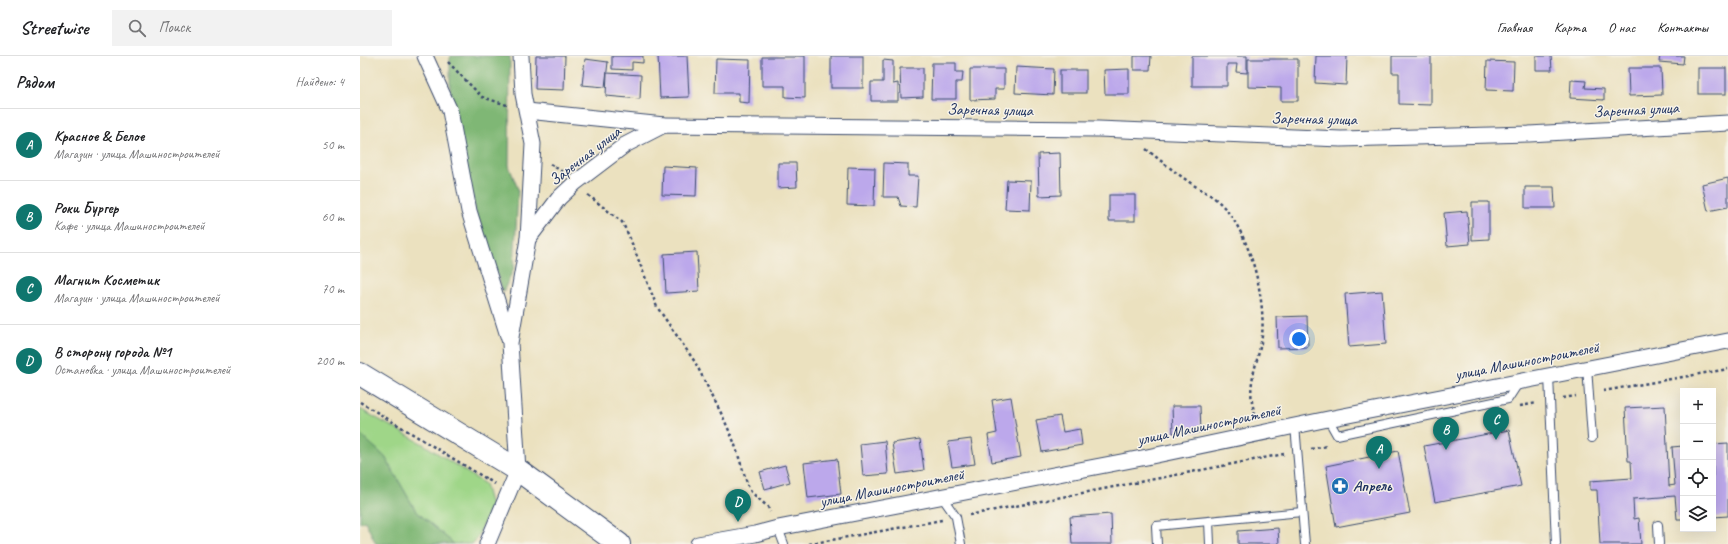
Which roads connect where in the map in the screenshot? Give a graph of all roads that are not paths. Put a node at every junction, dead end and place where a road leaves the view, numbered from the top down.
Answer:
1 (425, 56) edge
2 (521, 56) edge
3 (527, 111) junction
4 (1728, 123) edge
5 (664, 125) junction
6 (528, 239) junction
7 (1728, 341) edge
8 (510, 343) junction
9 (1587, 367) junction
10 (360, 374) edge
11 (1548, 375) junction
12 (1295, 425) junction
13 (1592, 438) dead end
14 (518, 470) junction
15 (942, 497) junction
16 (1302, 512) junction
17 (1209, 521) junction
18 (1658, 525) dead end
19 (778, 528) junction
20 (487, 544) edge
21 (619, 544) edge
22 (698, 544) edge
23 (784, 544) edge
24 (961, 544) edge
25 (1157, 544) edge
26 (1210, 544) edge
27 (1305, 544) edge
28 (1556, 544) edge
29 (1658, 544) edge

1 - 8 street
2 - 3 street
3 - 5 street
3 - 6 street
4 - 5 street, Заречная улица
5 - 6 street, Заречная улица
6 - 8 street, Заречная улица
7 - 9 street, улица Машиностроителей
8 - 14 street, Заречная улица
9 - 11 street, улица Машиностроителей
9 - 13 lane
10 - 14 street
11 - 12 street, улица Машиностроителей
11 - 28 lane
12 - 15 street, улица Машиностроителей
12 - 16 lane
14 - 20 street
14 - 21 street
15 - 19 street, улица Машиностроителей
15 - 24 lane
16 - 17 lane
16 - 27 lane
17 - 25 lane
17 - 26 lane
18 - 29 lane
19 - 22 street, улица Машиностроителей
19 - 23 lane

